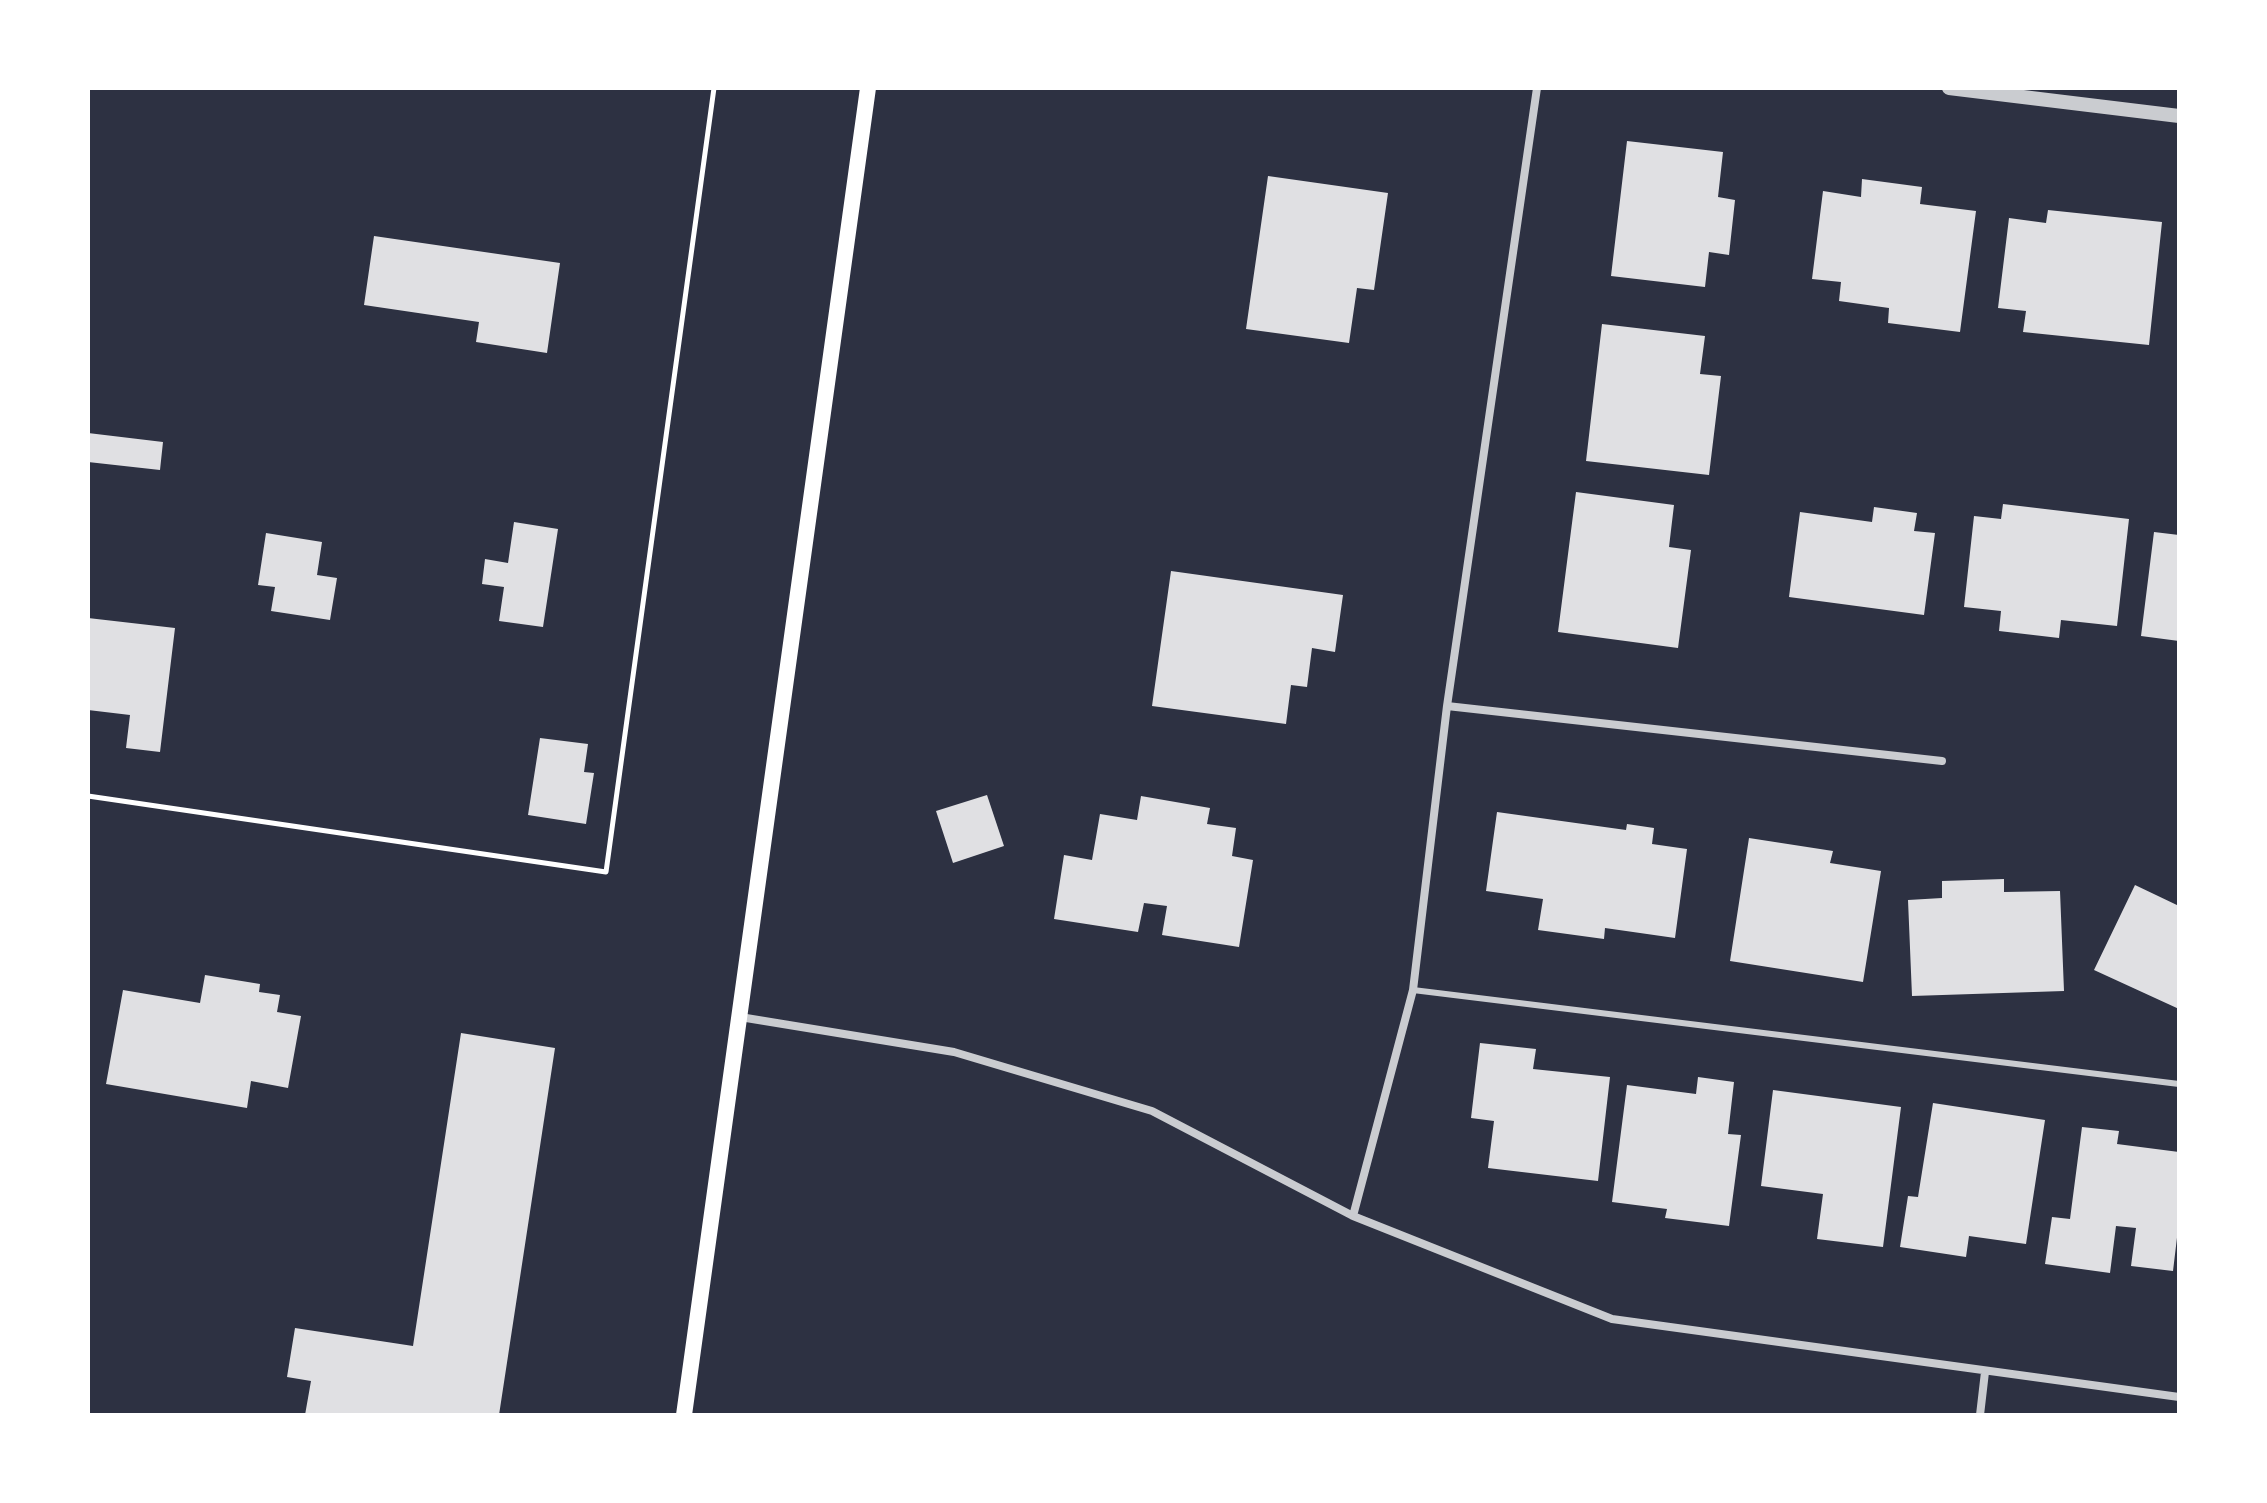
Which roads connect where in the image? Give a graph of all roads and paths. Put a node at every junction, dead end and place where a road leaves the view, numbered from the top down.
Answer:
1 (714, 88) edge
2 (868, 88) edge
3 (1537, 88) edge
4 (1949, 88) edge
5 (2179, 116) edge
6 (1447, 706) junction
7 (1942, 761) dead end
8 (88, 796) edge
9 (1413, 990) junction
10 (739, 1017) junction
11 (2179, 1084) edge
12 (1353, 1216) junction
13 (1985, 1372) junction
14 (2179, 1397) edge
15 (684, 1415) edge
16 (1980, 1415) edge

1 - 8 path
2 - 10 main road
3 - 6 street
4 - 5 street
6 - 7 street
6 - 9 street
9 - 11 lane
9 - 12 street
10 - 12 street
10 - 15 main road
12 - 13 street
13 - 14 street
13 - 16 street

